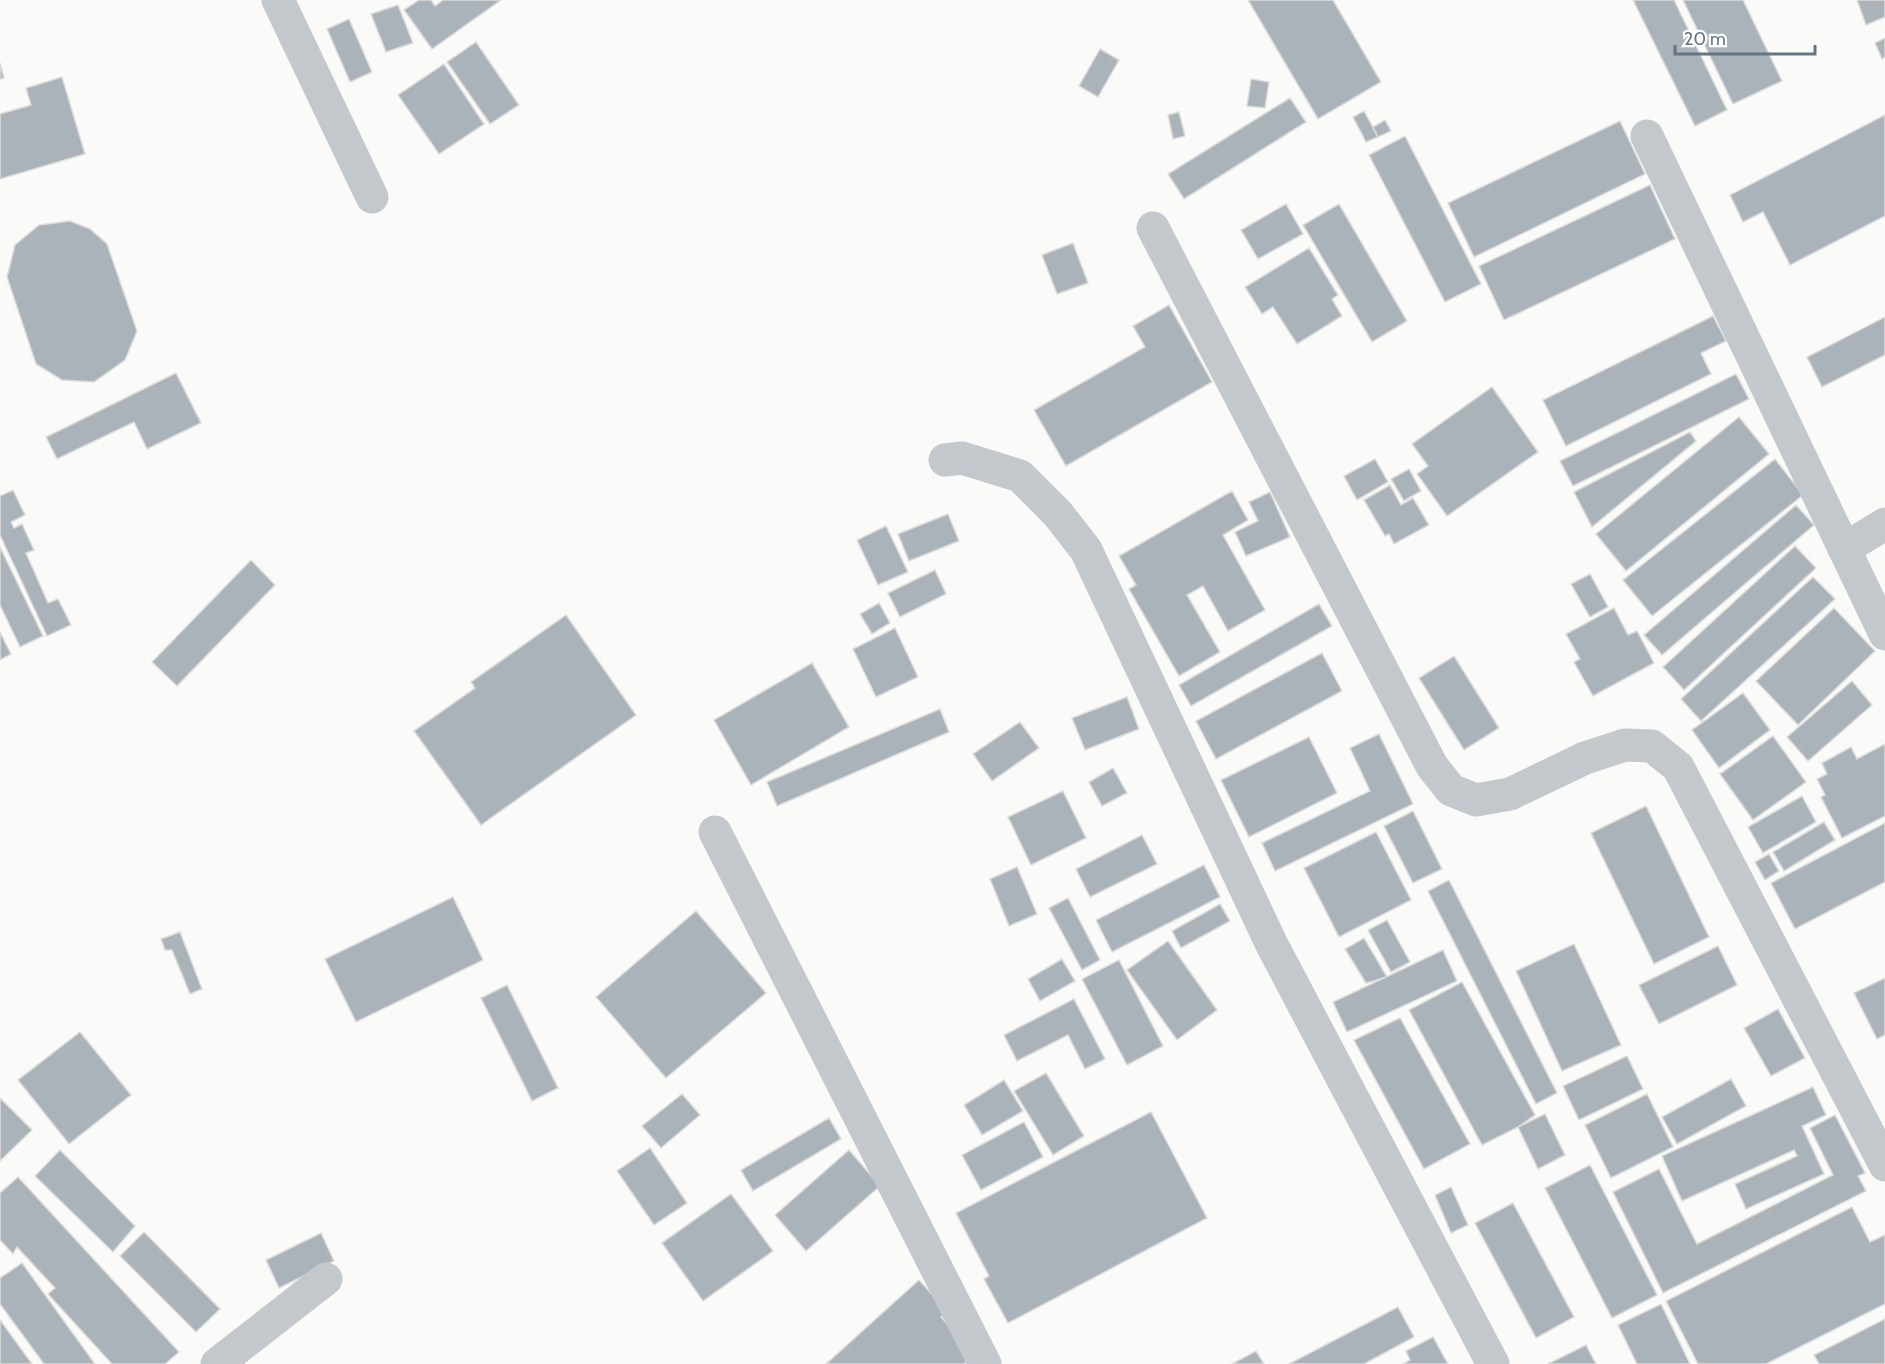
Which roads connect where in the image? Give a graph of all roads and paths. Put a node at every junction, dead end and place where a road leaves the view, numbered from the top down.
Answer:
1 (278, 0) edge
2 (1647, 136) dead end
3 (372, 197) dead end
4 (1153, 228) dead end
5 (945, 460) dead end
6 (1885, 524) edge
7 (1844, 549) junction
8 (1885, 634) edge
9 (715, 832) dead end
10 (1885, 1165) edge
11 (326, 1279) dead end
12 (217, 1364) edge
13 (985, 1364) edge
14 (1493, 1364) edge

1 - 3 street
2 - 7 street
4 - 10 street
5 - 14 street
6 - 7 street
7 - 8 street
9 - 13 street
11 - 12 street

